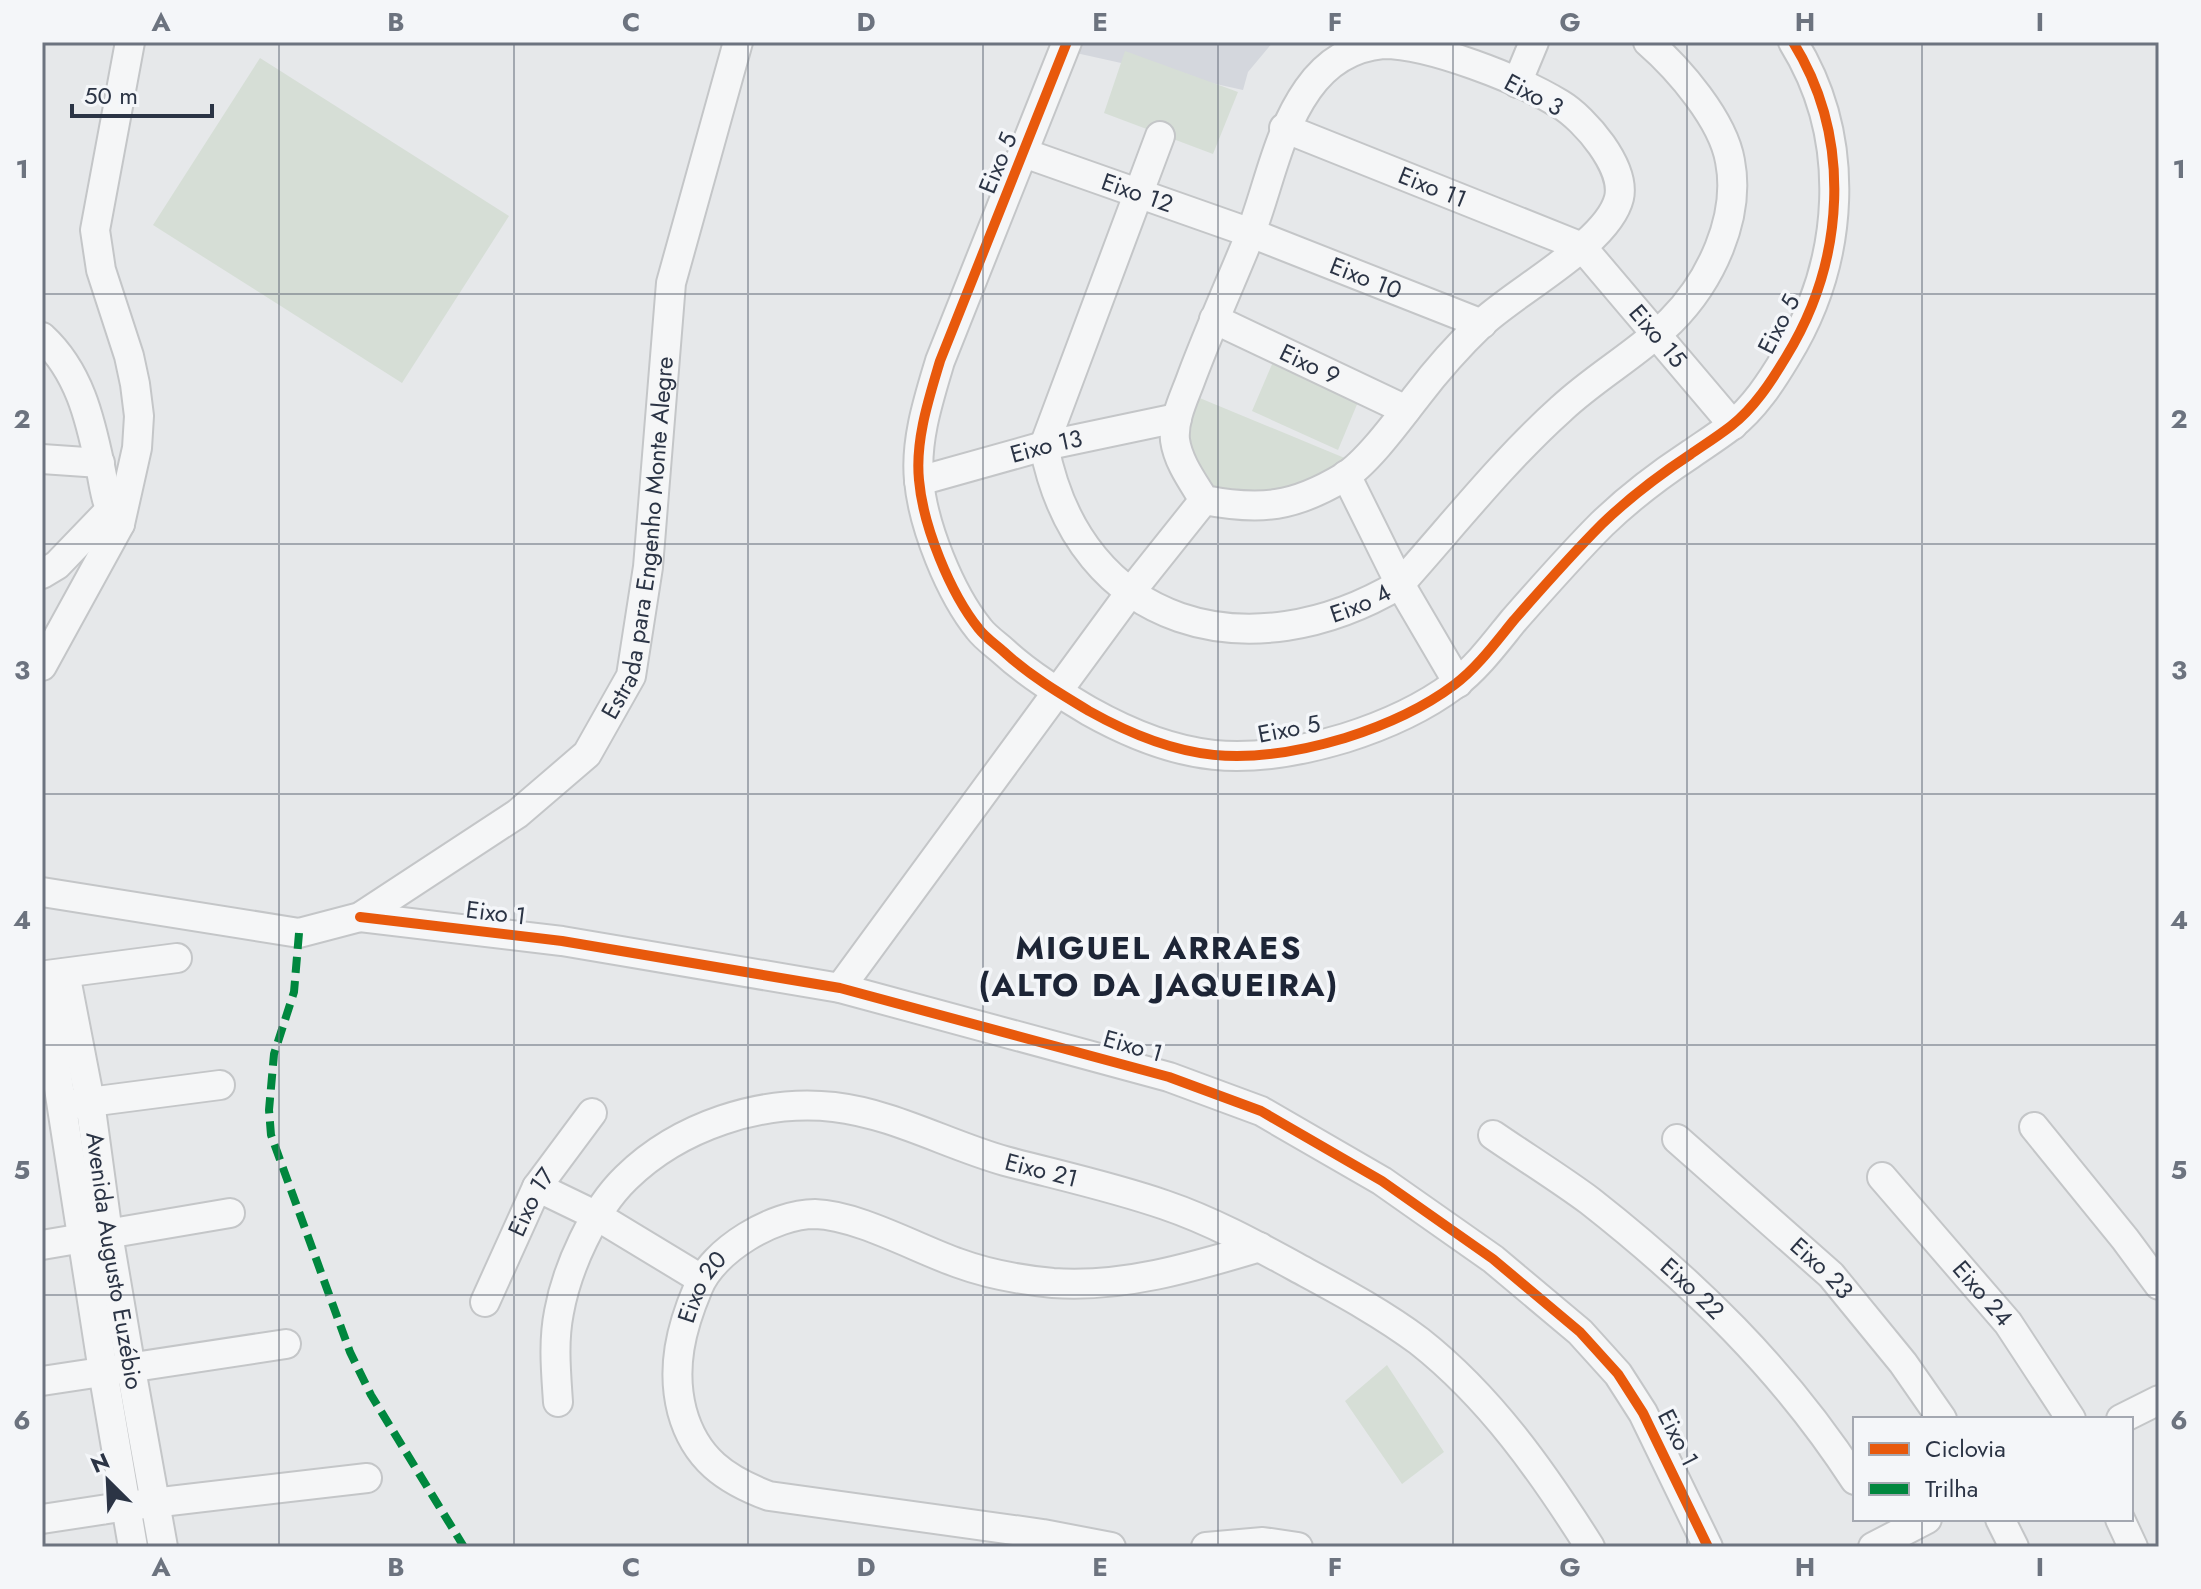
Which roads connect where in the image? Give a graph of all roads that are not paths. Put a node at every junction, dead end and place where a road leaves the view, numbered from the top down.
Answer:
1 (130, 42) edge
2 (738, 42) edge
3 (1067, 42) edge
4 (1534, 42) edge
5 (1648, 42) edge
6 (1793, 42) edge
7 (1362, 44) edge
8 (1517, 83) junction
9 (1284, 128) junction
10 (1160, 136) dead end
11 (1024, 153) junction
12 (1140, 192) junction
13 (1251, 233) junction
14 (1582, 247) junction
15 (1214, 319) junction
16 (1482, 324) junction
17 (1657, 335) junction
18 (42, 337) edge
19 (1406, 410) junction
20 (1177, 418) junction
21 (1733, 425) junction
22 (1044, 446) junction
23 (42, 459) edge
24 (100, 463) junction
25 (1346, 475) junction
26 (919, 481) junction
27 (1204, 500) junction
28 (114, 518) junction
29 (42, 574) edge
30 (1400, 584) junction
31 (1129, 594) junction
32 (42, 666) edge
33 (1458, 683) junction
34 (1056, 692) junction
35 (42, 892) edge
36 (360, 917) junction
37 (177, 958) dead end
38 (50, 976) edge
39 (840, 988) junction
40 (220, 1085) dead end
41 (76, 1104) junction
42 (592, 1113) dead end
43 (2034, 1127) dead end
44 (1493, 1135) dead end
45 (1677, 1139) dead end
46 (1882, 1177) dead end
47 (537, 1187) junction
48 (230, 1213) dead end
49 (597, 1216) junction
50 (95, 1236) junction
51 (42, 1245) edge
52 (1260, 1247) junction
53 (701, 1279) junction
54 (2159, 1285) edge
55 (485, 1302) dead end
56 (286, 1344) dead end
57 (117, 1370) junction
58 (42, 1381) edge
59 (2159, 1400) edge
60 (558, 1402) dead end
61 (1941, 1417) edge
62 (2070, 1417) edge
63 (2125, 1417) edge
64 (1853, 1477) edge
65 (367, 1478) dead end
66 (156, 1503) junction
67 (127, 1506) junction
68 (42, 1519) edge
69 (1923, 1521) edge
70 (2001, 1521) edge
71 (2121, 1521) edge
72 (1885, 1538) edge
73 (133, 1547) edge
74 (163, 1547) edge
75 (1111, 1547) edge
76 (1206, 1547) edge
77 (1298, 1547) edge
78 (1590, 1547) edge
79 (1708, 1547) edge
80 (2014, 1547) edge
81 (2133, 1547) edge

1 - 28 street
2 - 36 street, Estrada para Engenho Monte Alegre
3 - 11 street, Eixo 5
4 - 8 street
5 - 17 street, Eixo 4
6 - 21 street, Eixo 5
7 - 8 street, Eixo 3
7 - 9 street, Eixo 3
8 - 14 street, Eixo 3
9 - 13 street, Eixo 3
9 - 14 street, Eixo 11
10 - 12 street
11 - 12 street, Eixo 12
11 - 26 street, Eixo 5
12 - 13 street, Eixo 12
12 - 22 street
13 - 15 street, Eixo 3
13 - 16 street, Eixo 10
14 - 16 street, Eixo 3
14 - 17 street, Eixo 15
15 - 19 street, Eixo 9
15 - 20 street, Eixo 3
16 - 19 street, Eixo 3
17 - 21 street, Eixo 15
17 - 30 street, Eixo 4
18 - 24 street
19 - 25 street, Eixo 3
20 - 22 street, Eixo 13
20 - 27 street, Eixo 3
21 - 33 street, Eixo 5
22 - 26 street, Eixo 13
22 - 31 street, Eixo 4
23 - 24 street
24 - 28 street
25 - 27 street, Eixo 3
25 - 30 street
26 - 34 street, Eixo 5
27 - 31 street
28 - 29 street
28 - 32 street
30 - 31 street, Eixo 4
30 - 33 street
31 - 34 street
33 - 34 street, Eixo 5
34 - 39 street
35 - 36 street
36 - 39 street, Eixo 1
37 - 38 street
38 - 41 street, Avenida Augusto Euzébio
39 - 79 street, Eixo 1
40 - 41 street
41 - 50 street, Avenida Augusto Euzébio
42 - 47 street, Eixo 17
43 - 54 street
44 - 64 street, Eixo 22
45 - 61 street, Eixo 23
46 - 62 street, Eixo 24
47 - 49 street
47 - 55 street, Eixo 17
48 - 50 street
49 - 52 street, Eixo 21
49 - 53 street
49 - 60 street, Eixo 21
50 - 51 street
50 - 57 street, Avenida Augusto Euzébio
52 - 53 street, Eixo 20
52 - 78 street, Eixo 21
53 - 75 street, Eixo 20
56 - 57 street
57 - 58 street
57 - 66 street, Avenida Augusto Euzébio
57 - 67 street, Avenida Augusto Euzébio
59 - 63 street
65 - 66 street
66 - 67 street
66 - 74 street, Avenida Augusto Euzébio
67 - 68 street
67 - 73 street, Avenida Augusto Euzébio
69 - 72 street
70 - 80 street
71 - 81 street
76 - 77 street

